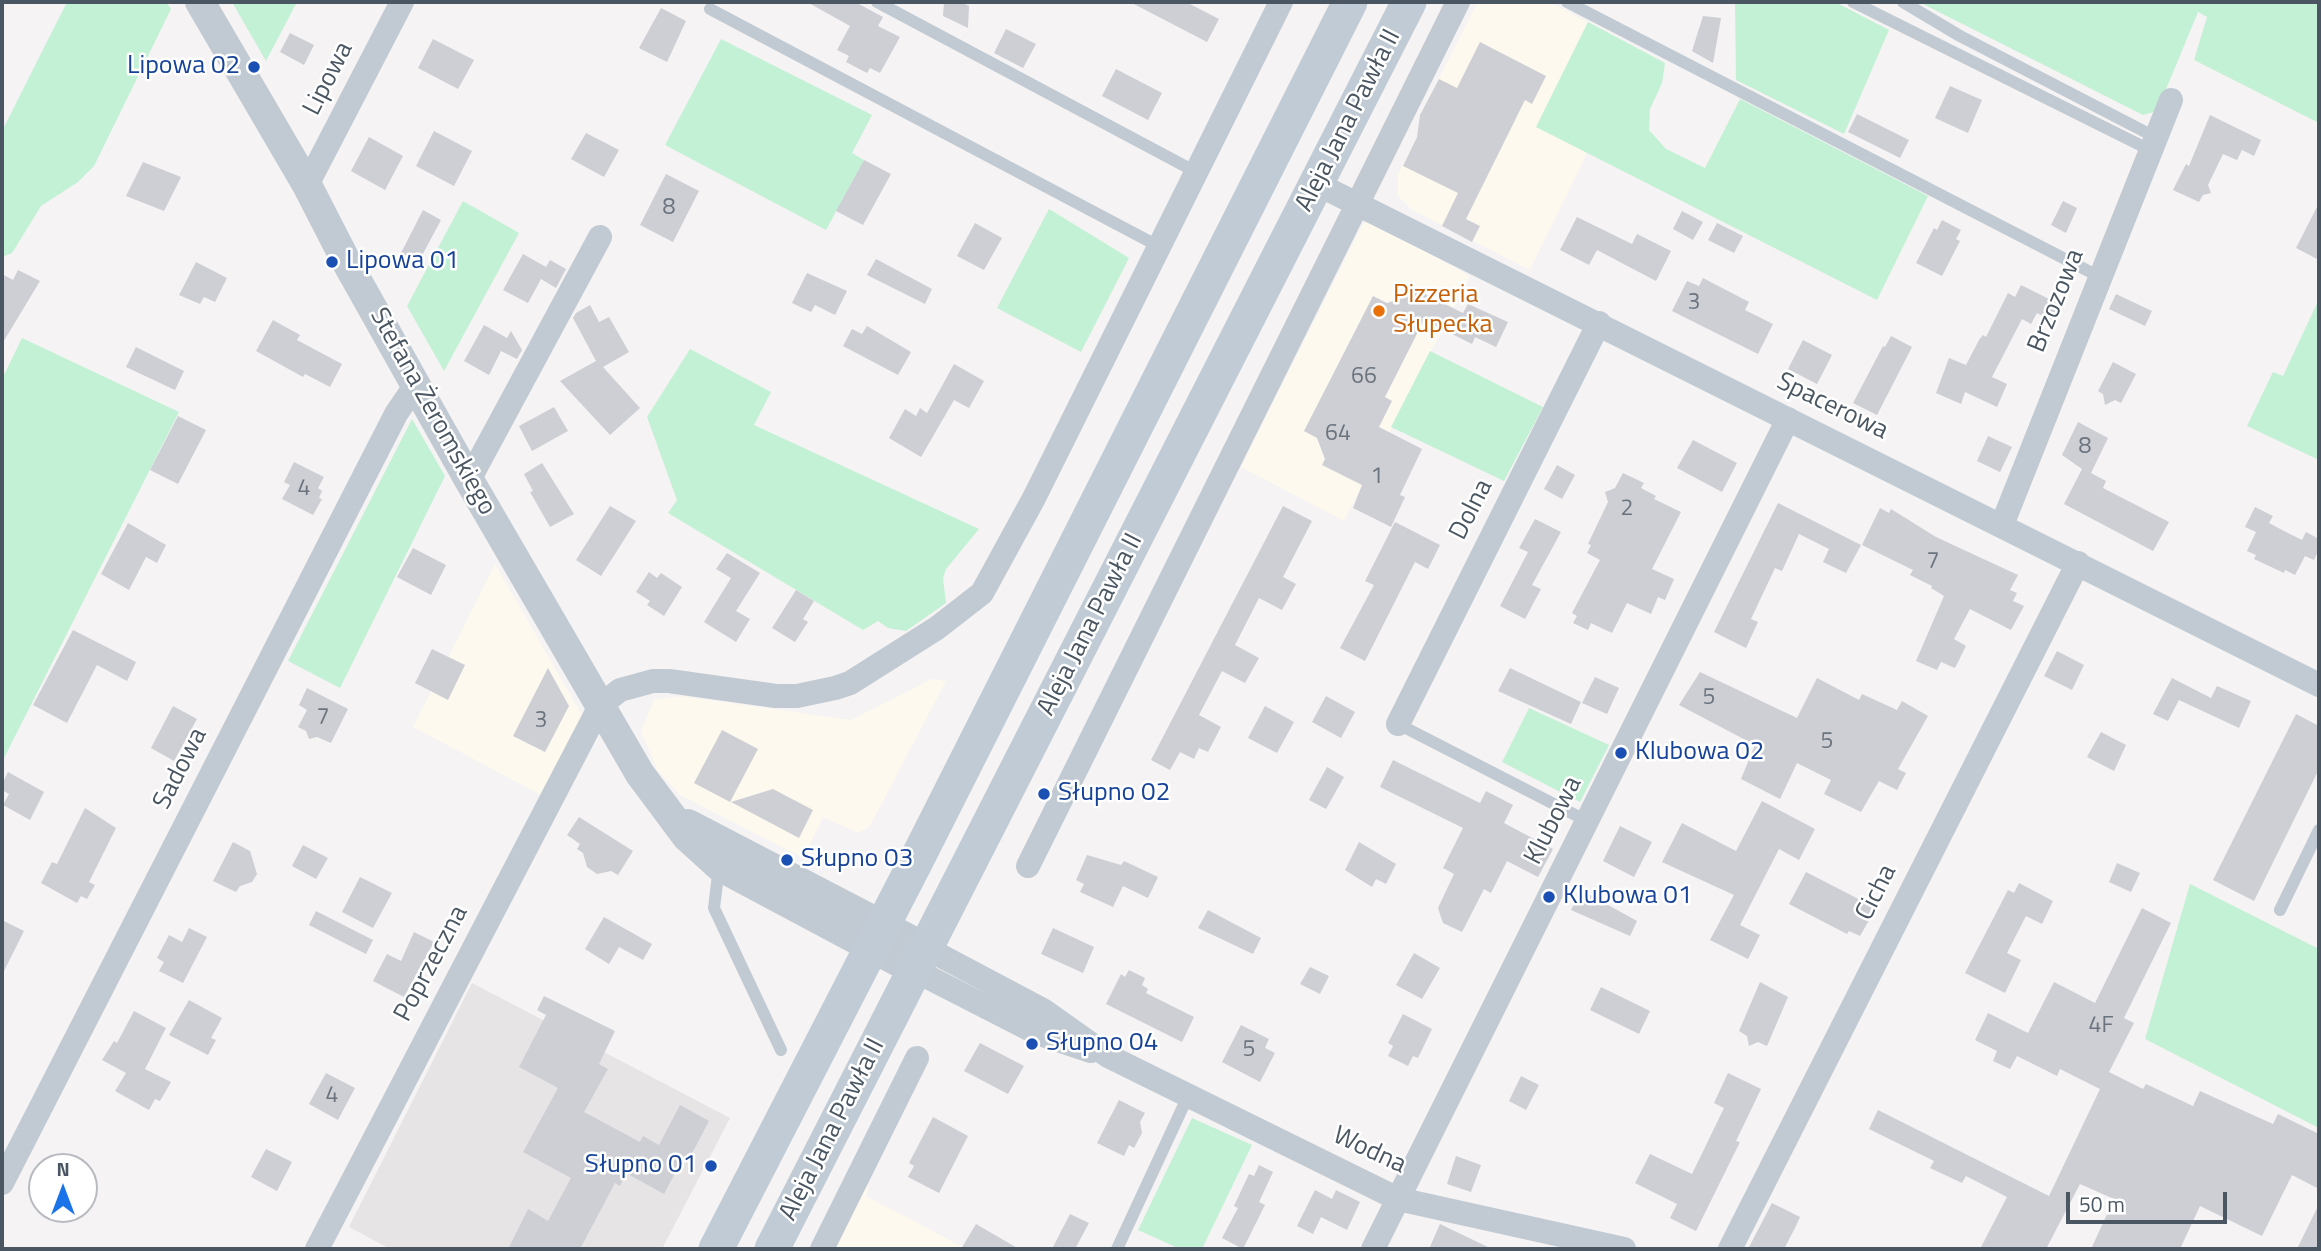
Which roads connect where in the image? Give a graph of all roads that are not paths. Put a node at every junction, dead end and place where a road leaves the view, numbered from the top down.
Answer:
1 (201, 2) edge
2 (402, 2) edge
3 (877, 2) edge
4 (1281, 2) edge
5 (1350, 2) edge
6 (1409, 2) edge
7 (1458, 2) edge
8 (1567, 2) edge
9 (1853, 2) edge
10 (1903, 2) edge
11 (710, 9) dead end
12 (1922, 13) junction
13 (1907, 28) junction
14 (2171, 100) dead end
15 (2155, 144) junction
16 (1196, 172) junction
17 (307, 184) junction
18 (1317, 184) junction
19 (1359, 205) junction
20 (600, 237) dead end
21 (1160, 247) junction
22 (2098, 276) junction
23 (1599, 323) junction
24 (417, 383) junction
25 (1788, 419) junction
26 (469, 480) junction
27 (2002, 525) junction
28 (2078, 563) junction
29 (2319, 685) edge
30 (600, 706) junction
31 (1398, 724) joint
32 (673, 816) junction
33 (1587, 821) junction
34 (2319, 830) edge
35 (719, 866) junction
36 (1028, 866) dead end
37 (2280, 910) dead end
38 (876, 936) junction
39 (920, 959) junction
40 (781, 1050) dead end
41 (917, 1058) dead end
42 (1188, 1096) junction
43 (2, 1184) edge
44 (1398, 1199) junction
45 (317, 1249) edge
46 (716, 1249) edge
47 (772, 1249) edge
48 (822, 1249) edge
49 (1117, 1249) edge
50 (1373, 1249) edge
51 (1623, 1249) edge
52 (1730, 1249) edge

1 - 17 street, Stefana Żeromskiego
2 - 17 street, Lipowa
3 - 16 lane
4 - 16 street
5 - 38 main road, Aleja Jana Pawła II
6 - 18 main road, Aleja Jana Pawła II
7 - 19 street
8 - 22 lane
9 - 13 lane
10 - 12 lane
11 - 21 lane
12 - 13 lane
12 - 15 lane
13 - 15 lane
14 - 15 street, Brzozowa
15 - 22 street, Brzozowa
16 - 21 street
17 - 24 street, Stefana Żeromskiego
18 - 19 street, Spacerowa
18 - 39 main road, Aleja Jana Pawła II
19 - 23 street, Spacerowa
19 - 36 street
20 - 26 street
21 - 30 street
22 - 27 street, Brzozowa
23 - 25 street, Spacerowa
23 - 31 street, Dolna
24 - 26 street, Stefana Żeromskiego
24 - 43 street, Sadowa
25 - 27 street, Spacerowa
25 - 33 street, Klubowa
26 - 30 street, Stefana Żeromskiego
27 - 28 street, Spacerowa
28 - 29 street, Spacerowa
28 - 52 street, Cicha
30 - 32 street, Stefana Żeromskiego
30 - 45 street, Poprzeczna
31 - 33 lane
32 - 35 street, Stefana Żeromskiego
32 - 38 street, Stefana Żeromskiego
33 - 44 street, Klubowa
34 - 37 lane
35 - 38 street, Stefana Żeromskiego
35 - 40 lane
38 - 39 street
38 - 46 main road, Aleja Jana Pawła II
39 - 42 street, Wodna
39 - 47 main road, Aleja Jana Pawła II
41 - 48 street
42 - 44 street, Wodna
42 - 49 lane
44 - 50 street, Klubowa
44 - 51 street, Wodna

